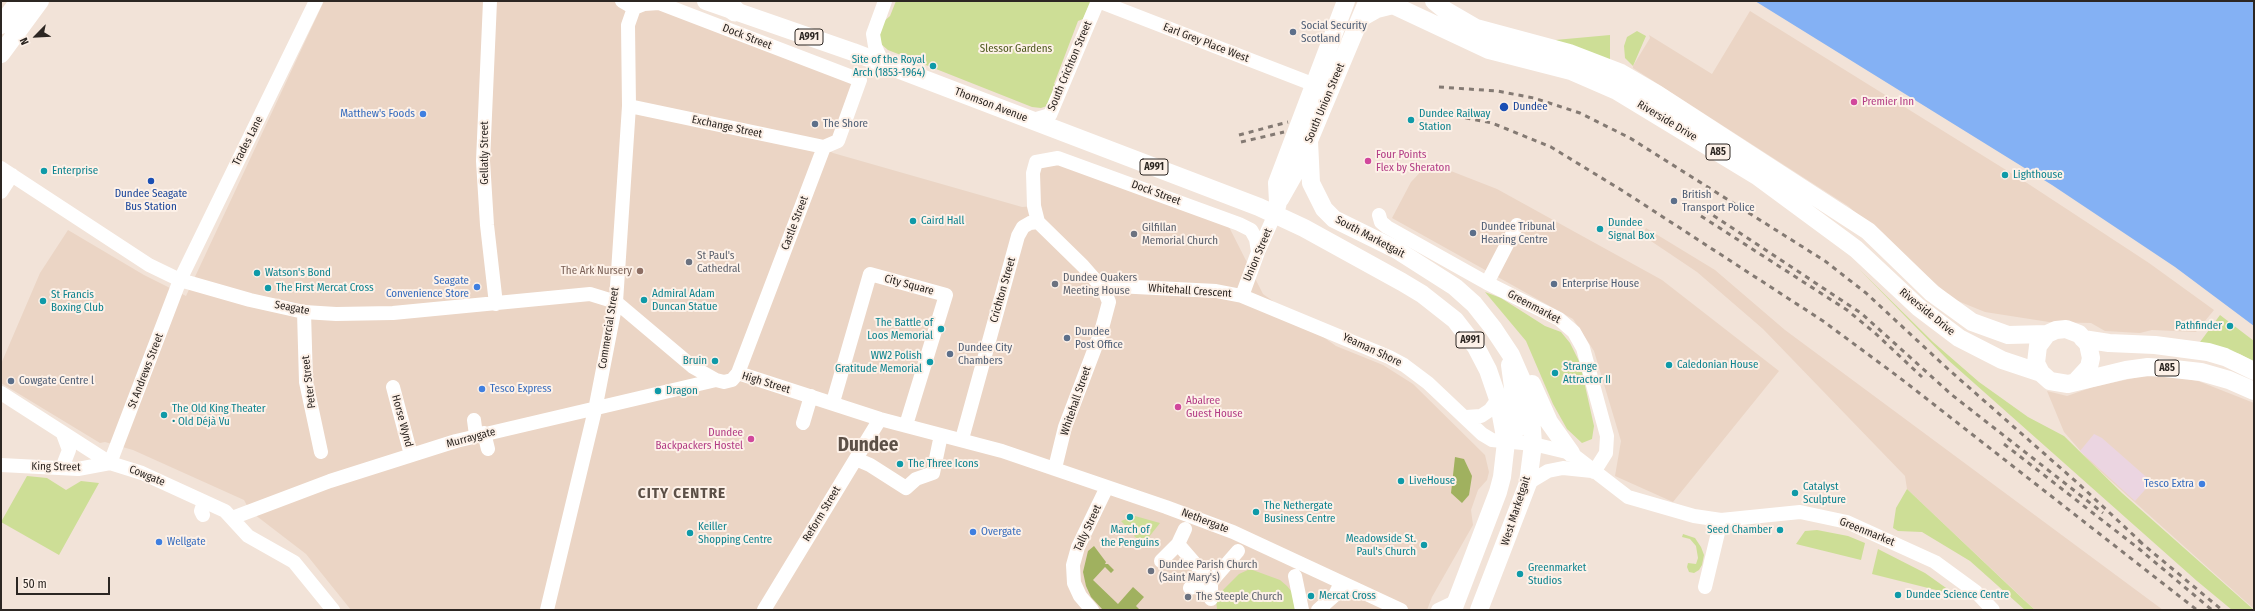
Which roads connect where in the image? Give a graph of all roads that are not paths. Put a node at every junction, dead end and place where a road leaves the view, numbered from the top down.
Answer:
1 (19, 1) edge
2 (40, 1) edge
3 (316, 1) edge
4 (490, 1) edge
5 (706, 1) edge
6 (885, 1) edge
7 (1098, 1) edge
8 (1346, 1) edge
9 (1367, 1) edge
10 (1434, 1) edge
11 (628, 4) edge
12 (730, 6) edge
13 (1362, 18) junction
14 (1, 25) edge
15 (1, 54) edge
16 (883, 64) junction
17 (1315, 85) junction
18 (629, 106) junction
19 (1033, 120) junction
20 (1309, 141) junction
21 (824, 147) junction
22 (6, 171) edge
23 (1, 192) edge
24 (1276, 208) junction
25 (1378, 215) dead end
26 (1038, 222) junction
27 (1517, 226) dead end
28 (1258, 252) junction
29 (1436, 274) joint
30 (180, 280) junction
31 (1487, 283) junction
32 (1104, 290) junction
33 (1242, 296) junction
34 (616, 302) junction
35 (496, 304) junction
36 (304, 312) junction
37 (2047, 334) junction
38 (2083, 339) junction
39 (1511, 354) junction
40 (2254, 371) edge
41 (2041, 372) junction
42 (738, 373) junction
43 (716, 380) junction
44 (2077, 380) junction
45 (393, 387) dead end
46 (2254, 391) edge
47 (1, 393) edge
48 (811, 396) junction
49 (1498, 399) junction
50 (833, 402) junction
51 (596, 407) junction
52 (1466, 417) junction
53 (880, 419) junction
54 (474, 420) dead end
55 (803, 423) dead end
56 (906, 425) junction
57 (63, 434) junction
58 (480, 434) junction
59 (941, 435) junction
60 (962, 440) junction
61 (1506, 442) junction
62 (1533, 444) junction
63 (488, 449) dead end
64 (1002, 451) joint
65 (321, 452) dead end
66 (1571, 453) junction
67 (411, 455) junction
68 (856, 459) junction
69 (110, 462) junction
70 (1, 465) edge
71 (62, 468) junction
72 (1055, 468) junction
73 (1594, 472) junction
74 (1528, 483) junction
75 (1105, 492) dead end
76 (1721, 520) junction
77 (231, 523) junction
78 (1185, 528) dead end
79 (1178, 544) junction
80 (1238, 551) dead end
81 (1161, 561) dead end
82 (1294, 576) dead end
83 (1211, 582) junction
84 (1339, 587) dead end
85 (1706, 587) dead end
86 (1190, 588) dead end
87 (1211, 599) dead end
88 (1454, 606) edge
89 (334, 610) edge
90 (547, 610) edge
91 (764, 610) edge
92 (1092, 610) edge
93 (1302, 610) edge
94 (1318, 610) edge
95 (1401, 610) edge
96 (1438, 610) edge
97 (1479, 610) edge
98 (1993, 610) edge

1 - 14 main road
2 - 15 main road
3 - 30 street, Trades Lane
4 - 35 street, Gellatly Street
5 - 12 main road, Thomson Avenue / A991
6 - 16 street
7 - 17 street, Earl Grey Place West
7 - 19 street, South Crichton Street
8 - 17 main road, South Union Street
9 - 13 main road, South Union Street / A991
10 - 37 main road, Riverside Drive / A85
11 - 18 street, Commercial Street
11 - 21 street, Dock Street
12 - 16 main road, Thomson Avenue / A991
13 - 20 main road, South Union Street / A991
13 - 41 main road, Riverside Drive / A85
16 - 19 main road, Thomson Avenue / A991
17 - 24 main road, South Union Street
18 - 21 street, Exchange Street
18 - 34 street, Commercial Street
19 - 24 main road, Thomson Avenue / A991
20 - 24 main road, South Union Street / A991
20 - 29 main road, South Marketgait / A991
21 - 42 street, Castle Street
22 - 23 street
22 - 30 street, Seagate
24 - 28 street, Union Street
24 - 49 main road, West Marketgait / A991
25 - 31 street, Greenmarket
26 - 28 street, Dock Street
26 - 32 street
26 - 60 street, Crichton Street
27 - 31 street
28 - 33 street, Union Street
29 - 39 main road, West Marketgait / A991
30 - 36 street, Seagate
30 - 69 street, St Andrews Street
31 - 73 street, Greenmarket
32 - 33 street, Whitehall Crescent
32 - 72 street, Whitehall Street
33 - 52 street, Yeaman Shore
34 - 35 street, Seagate
34 - 43 street
34 - 51 street, Commercial Street
35 - 36 street, Seagate
36 - 65 street, Peter Street
37 - 38 main road, Riverside Drive / A85
37 - 41 main road
38 - 40 main road, Riverside Drive / A85
38 - 44 main road
39 - 61 main road
39 - 62 main road, West Marketgait / A991
39 - 66 main road
41 - 44 main road, Riverside Drive / A85
42 - 43 street, High Street
42 - 48 street, High Street
43 - 51 street, Murraygate
44 - 46 main road, Riverside Drive / A85
45 - 67 street, Horse Wynd
47 - 57 street, Cowgate
48 - 50 street, High Street
48 - 55 street
49 - 52 street
49 - 61 main road, West Marketgait / A991
50 - 53 street, High Street
50 - 56 street, City Square
51 - 58 street, Murraygate
51 - 90 street, Commercial Street
52 - 61 street, Yeaman Shore
53 - 56 street, High Street
53 - 68 street, Reform Street
54 - 58 street
56 - 59 street, High Street
57 - 69 street, Cowgate
57 - 71 street
58 - 63 street
58 - 67 street, Murraygate
59 - 60 street, High Street
59 - 68 street
60 - 64 street, High Street
61 - 62 street, Greenmarket
61 - 88 main road, West Marketgait / A991
62 - 66 street, Greenmarket
62 - 74 main road, West Marketgait / A991
64 - 72 street, Nethergate
66 - 73 street, Greenmarket
67 - 77 street, Murraygate
68 - 91 street, Reform Street
69 - 71 street, King Street
69 - 77 street, Cowgate
70 - 71 street, King Street
72 - 95 street, Nethergate
73 - 74 street, Greenmarket
73 - 76 street, Greenmarket
74 - 97 main road, West Marketgait / A991
75 - 92 street, Tally Street
76 - 85 street
76 - 98 street, Greenmarket
77 - 89 street, Cowgate
78 - 79 street
79 - 81 street
79 - 83 street
80 - 83 street
82 - 93 street
83 - 86 street
83 - 87 street
84 - 94 street
88 - 96 street

